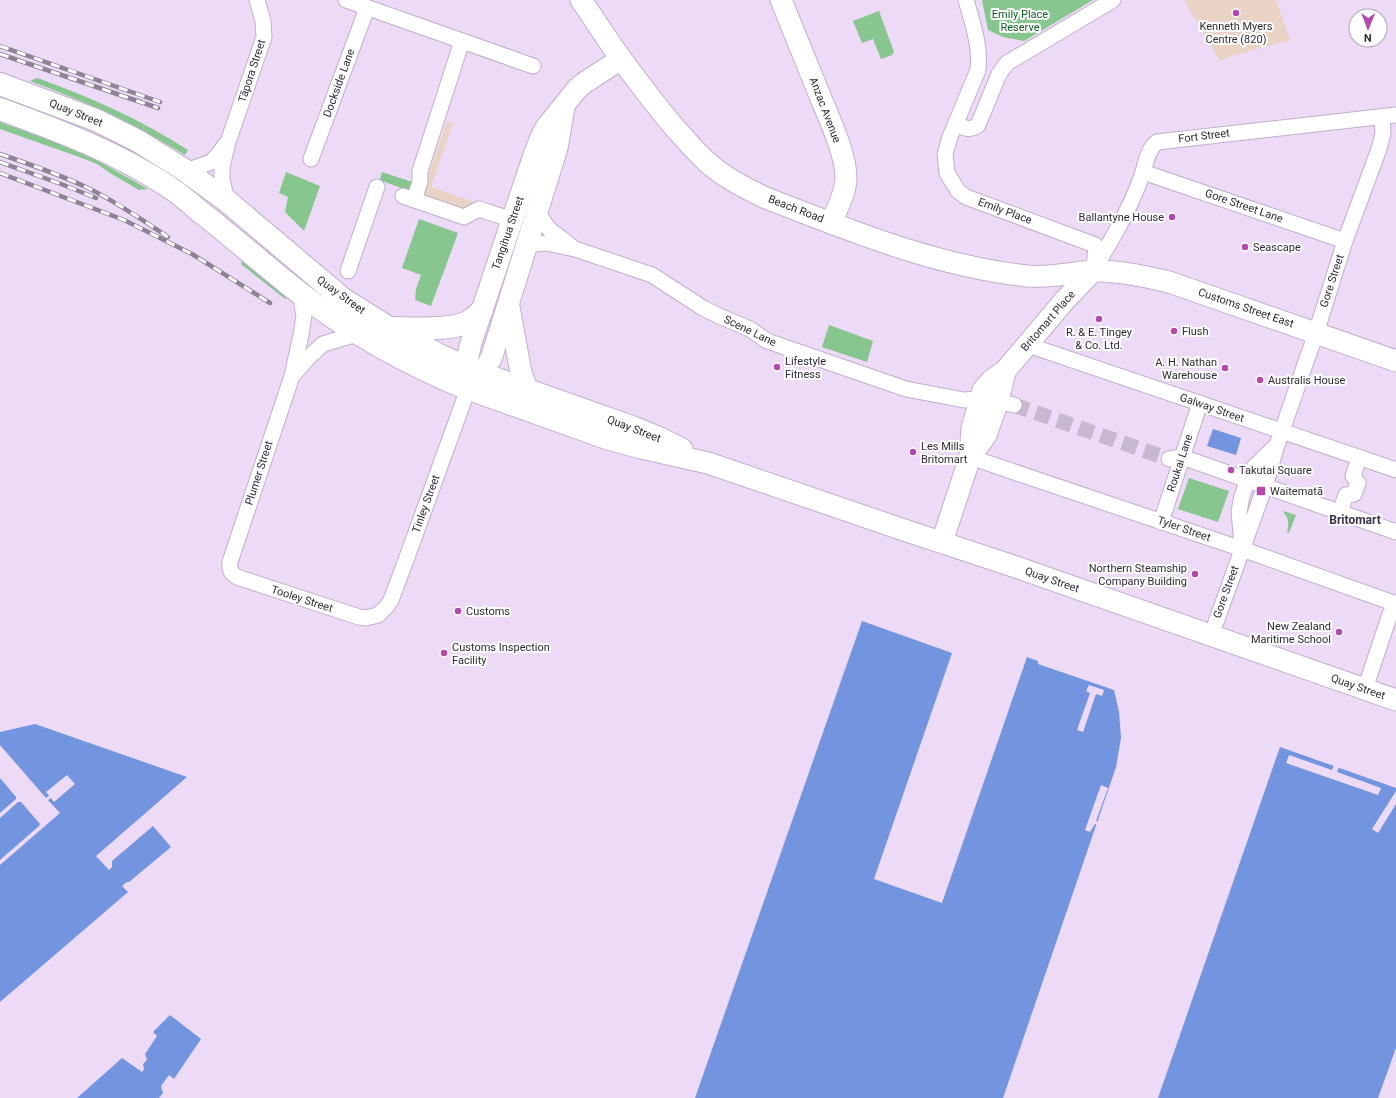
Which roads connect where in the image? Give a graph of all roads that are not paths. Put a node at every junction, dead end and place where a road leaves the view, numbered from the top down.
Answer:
1 (257, 0) edge
2 (346, 0) edge
3 (581, 0) edge
4 (781, 0) edge
5 (966, 0) edge
6 (1113, 0) edge
7 (367, 8) junction
8 (462, 41) junction
9 (621, 59) junction
10 (532, 66) dead end
11 (0, 84) edge
12 (565, 105) junction
13 (0, 109) edge
14 (1389, 116) edge
15 (956, 124) junction
16 (228, 142) junction
17 (311, 159) dead end
18 (186, 171) junction
19 (1143, 172) junction
20 (377, 187) dead end
21 (227, 201) junction
22 (537, 212) junction
23 (513, 220) junction
24 (832, 223) junction
25 (1345, 241) junction
26 (575, 249) junction
27 (524, 250) junction
28 (348, 271) dead end
29 (1093, 271) junction
30 (300, 294) junction
31 (508, 304) junction
32 (482, 310) junction
33 (389, 328) junction
34 (1316, 333) junction
35 (357, 334) junction
36 (1028, 344) junction
37 (1396, 361) edge
38 (475, 370) junction
39 (292, 376) junction
40 (468, 389) junction
41 (527, 389) junction
42 (997, 402) junction
43 (1200, 403) junction
44 (1282, 431) junction
45 (1277, 445) junction
46 (970, 457) junction
47 (1176, 458) junction
48 (1359, 458) junction
49 (708, 463) junction
50 (1396, 470) edge
51 (1248, 480) junction
52 (1265, 486) junction
53 (1340, 512) junction
54 (1161, 522) junction
55 (1396, 532) edge
56 (942, 542) junction
57 (1242, 549) junction
58 (230, 570) joint
59 (1396, 604) edge
60 (378, 615) joint
61 (1211, 636) junction
62 (1365, 689) junction
63 (1396, 700) edge

1 - 16 street, Tāpora Street
2 - 7 street
3 - 9 main road, Beach Road
4 - 24 main road, Anzac Avenue
5 - 15 street, Emily Place
6 - 15 street
7 - 8 street
7 - 17 street, Dockside Lane
8 - 10 street
8 - 23 street
9 - 12 main road, Tangihua Street
9 - 24 main road, Beach Road
11 - 18 main road, Quay Street
12 - 22 main road, Tangihua Street
12 - 23 main road, Tangihua Street
13 - 30 main road, Quay Street
14 - 19 street, Fort Street
14 - 25 street, Gore Street
15 - 29 street, Emily Place
16 - 18 street, Tāpora Street
16 - 21 street, Tāpora Street
18 - 21 main road, Quay Street
19 - 25 street, Gore Street Lane
19 - 29 street, Fort Street
20 - 28 street
21 - 33 main road, Quay Street
22 - 26 street, Scene Lane
22 - 27 main road, Tangihua Street
23 - 32 main road, Tangihua Street
24 - 29 main road, Beach Road
25 - 34 street, Gore Street
26 - 27 street, Scene Lane
26 - 42 street, Scene Lane
27 - 31 main road, Tangihua Street
29 - 34 main road, Customs Street East
29 - 36 main road, Britomart Place
30 - 35 main road, Quay Street
30 - 39 street, Plumer Street
31 - 38 main road, Tangihua Street
31 - 41 main road
32 - 33 main road
32 - 38 main road, Tangihua Street
33 - 38 main road, Quay Street
34 - 37 main road, Customs Street East
34 - 44 street, Gore Street
35 - 39 street, Plumer Street
35 - 40 main road, Quay Street
36 - 42 main road, Britomart Place
36 - 43 street, Galway Street
38 - 40 main road
38 - 41 main road, Quay Street
39 - 58 street, Plumer Street
40 - 49 main road, Quay Street
40 - 60 street, Tinley Street
41 - 49 main road, Quay Street
42 - 46 main road, Britomart Place
43 - 44 street, Galway Street
43 - 47 street, Roukai Lane
44 - 45 street, Gore Street
44 - 48 street, Galway Street
45 - 51 street, Gore Street
45 - 52 street, Gore Street
46 - 54 street, Tyler Street
46 - 56 main road, Britomart Place
47 - 51 street
47 - 54 street, Roukai Lane
48 - 50 street, Galway Street
48 - 53 street
49 - 56 main road, Quay Street
51 - 52 street
51 - 57 street, Gore Street
52 - 53 street
52 - 57 street, Gore Street
53 - 55 street
54 - 57 street, Tyler Street
56 - 61 main road, Quay Street
57 - 59 street, Tyler Street
57 - 61 street, Gore Street
58 - 60 street, Tooley Street
59 - 62 street
61 - 62 main road, Quay Street
62 - 63 main road, Quay Street

